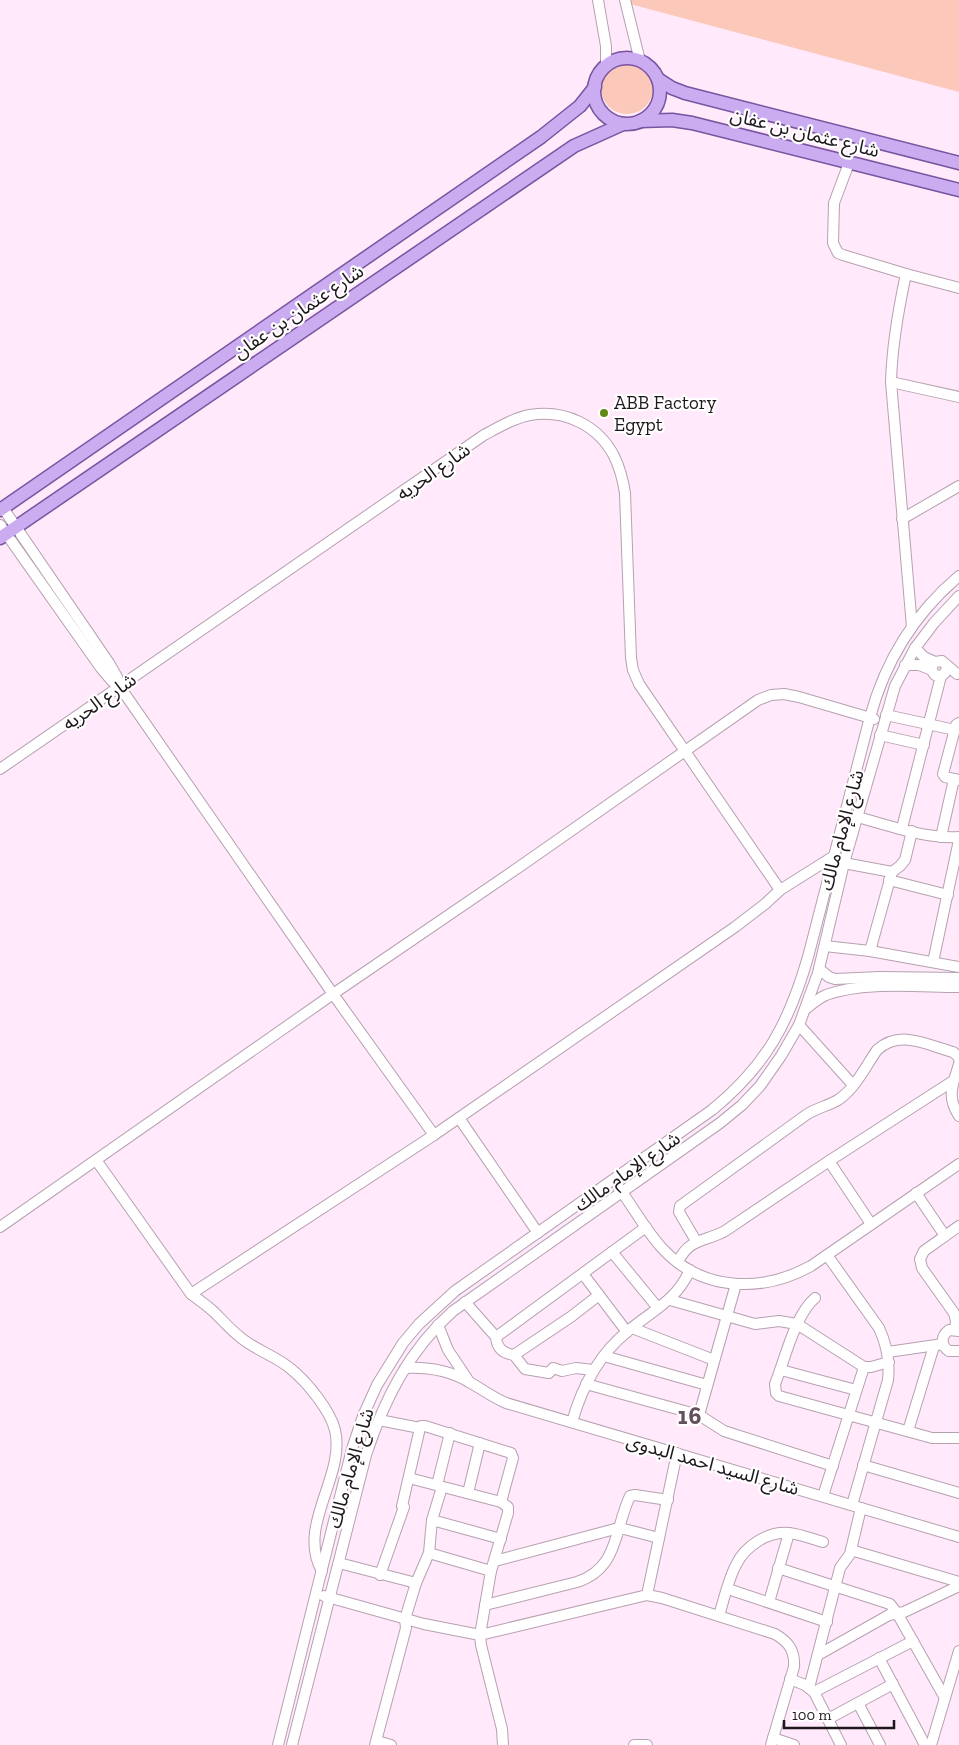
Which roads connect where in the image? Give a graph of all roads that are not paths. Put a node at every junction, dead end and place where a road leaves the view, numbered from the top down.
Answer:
1 (598, 0) edge
2 (626, 0) edge
3 (640, 61) junction
4 (606, 66) junction
5 (658, 79) junction
6 (594, 87) junction
7 (640, 121) junction
8 (623, 124) junction
9 (849, 162) junction
10 (959, 163) edge
11 (959, 190) edge
12 (906, 274) junction
13 (959, 288) edge
14 (891, 382) junction
15 (959, 398) edge
16 (959, 486) edge
17 (2, 509) edge
18 (902, 519) junction
19 (6, 531) edge
20 (959, 576) edge
21 (959, 596) edge
22 (912, 627) junction
23 (915, 648) junction
24 (905, 665) junction
25 (933, 666) junction
26 (944, 672) junction
27 (958, 675) edge
28 (120, 686) junction
29 (870, 717) junction
30 (885, 718) junction
31 (930, 725) junction
32 (957, 727) edge
33 (880, 735) junction
34 (924, 746) junction
35 (685, 750) junction
36 (0, 769) edge
37 (957, 779) edge
38 (851, 790) junction
39 (864, 793) junction
40 (858, 817) junction
41 (841, 827) junction
42 (902, 828) junction
43 (855, 830) junction
44 (912, 831) junction
45 (941, 837) junction
46 (959, 839) edge
47 (958, 855) edge
48 (834, 856) junction
49 (844, 863) junction
50 (891, 876) junction
51 (780, 890) junction
52 (948, 895) junction
53 (825, 946) junction
54 (870, 951) junction
55 (933, 962) junction
56 (959, 966) edge
57 (819, 969) junction
58 (959, 978) edge
59 (959, 987) edge
60 (333, 994) junction
61 (807, 1008) junction
62 (800, 1025) junction
63 (957, 1053) edge
64 (959, 1064) edge
65 (953, 1081) junction
66 (853, 1085) junction
67 (959, 1116) edge
68 (459, 1118) junction
69 (434, 1135) junction
70 (96, 1160) junction
71 (828, 1161) junction
72 (959, 1164) edge
73 (613, 1181) junction
74 (622, 1193) junction
75 (916, 1193) junction
76 (871, 1224) junction
77 (959, 1226) edge
78 (0, 1227) edge
79 (646, 1227) junction
80 (538, 1233) junction
81 (945, 1236) junction
82 (696, 1241) junction
83 (612, 1252) junction
84 (827, 1255) junction
85 (678, 1262) junction
86 (690, 1270) junction
87 (583, 1274) junction
88 (736, 1284) junction
89 (191, 1294) junction
90 (599, 1295) junction
91 (815, 1298) dead end
92 (670, 1300) junction
93 (465, 1302) junction
94 (658, 1308) junction
95 (727, 1317) junction
96 (798, 1324) junction
97 (438, 1325) junction
98 (629, 1330) junction
99 (958, 1330) edge
100 (496, 1337) junction
101 (938, 1345) junction
102 (959, 1351) edge
103 (514, 1355) junction
104 (604, 1356) junction
105 (889, 1357) junction
106 (714, 1360) junction
107 (864, 1367) junction
108 (405, 1368) junction
109 (593, 1370) junction
110 (781, 1370) junction
111 (470, 1382) junction
112 (586, 1384) junction
113 (707, 1385) junction
114 (856, 1390) junction
115 (699, 1415) junction
116 (849, 1415) junction
117 (379, 1420) junction
118 (572, 1422) junction
119 (875, 1422) junction
120 (420, 1428) junction
121 (908, 1431) junction
122 (450, 1433) junction
123 (959, 1438) edge
124 (480, 1443) junction
125 (678, 1453) junction
126 (863, 1465) junction
127 (832, 1466) junction
128 (409, 1478) junction
129 (439, 1486) junction
130 (468, 1493) junction
131 (959, 1493) edge
132 (823, 1496) junction
133 (668, 1500) junction
134 (501, 1502) junction
135 (856, 1506) junction
136 (432, 1520) junction
137 (618, 1529) junction
138 (789, 1533) junction
139 (959, 1536) edge
140 (659, 1538) junction
141 (501, 1539) junction
142 (823, 1542) dead end
143 (851, 1550) junction
144 (429, 1553) junction
145 (339, 1563) junction
146 (493, 1566) junction
147 (778, 1568) junction
148 (322, 1571) junction
149 (380, 1575) junction
150 (416, 1583) junction
151 (959, 1584) edge
152 (836, 1586) junction
153 (728, 1589) junction
154 (316, 1593) junction
155 (647, 1595) junction
156 (330, 1598) junction
157 (769, 1602) junction
158 (485, 1605) junction
159 (897, 1613) junction
160 (719, 1616) junction
161 (405, 1618) junction
162 (827, 1622) junction
163 (480, 1635) junction
164 (913, 1641) junction
165 (959, 1651) edge
166 (818, 1655) junction
167 (879, 1658) junction
168 (790, 1680) junction
169 (893, 1684) junction
170 (812, 1690) junction
171 (945, 1698) junction
172 (858, 1703) junction
173 (828, 1719) junction
174 (772, 1742) edge
175 (376, 1743) edge
176 (278, 1745) edge
177 (292, 1745) edge
178 (391, 1745) edge
179 (504, 1745) edge
180 (634, 1745) edge
181 (647, 1745) edge
182 (794, 1745) edge
183 (841, 1745) edge
184 (880, 1745) edge
185 (925, 1745) edge
186 (931, 1745) edge

1 - 4 street
2 - 3 street
3 - 4 main road
3 - 5 main road
4 - 6 main road
5 - 7 main road
5 - 10 main road, شارع عثمان بن عفان
6 - 8 main road
6 - 17 main road, شارع عثمان بن عفان
7 - 8 main road
7 - 9 main road, شارع عثمان بن عفان
8 - 19 main road, شارع عثمان بن عفان
9 - 11 main road, شارع عثمان بن عفان
9 - 12 street
12 - 13 street
12 - 14 street
14 - 15 street
14 - 18 street
16 - 18 street
17 - 19 street
18 - 22 street
19 - 28 street
20 - 22 street, شارع الإمام مالك
21 - 23 street, شارع الإمام مالك
22 - 29 street, شارع الإمام مالك
23 - 24 street, شارع الإمام مالك
23 - 25 street
24 - 25 street
24 - 30 street, شارع الإمام مالك
25 - 26 street
26 - 27 street
26 - 31 street
28 - 35 street, شارع الحريه
28 - 36 street, شارع الحريه
28 - 60 street
29 - 30 street
29 - 35 street
29 - 38 street, شارع الإمام مالك
30 - 31 street
30 - 33 street, شارع الإمام مالك
31 - 32 street
31 - 34 street
32 - 37 street
33 - 34 street
33 - 39 street, شارع الإمام مالك
34 - 42 street
35 - 51 street, شارع الحريه
35 - 60 street
37 - 45 street
38 - 39 street
38 - 41 street, شارع الإمام مالك
39 - 40 street, شارع الإمام مالك
40 - 42 street
40 - 43 street, شارع الإمام مالك
41 - 43 street
41 - 48 street, شارع الإمام مالك
42 - 44 street
43 - 49 street, شارع الإمام مالك
44 - 45 street
44 - 50 street
45 - 46 street
46 - 47 street
47 - 52 street
48 - 51 street
48 - 73 street, شارع الإمام مالك
49 - 50 street
49 - 53 street, شارع الإمام مالك
50 - 52 street
50 - 54 street
51 - 68 street
52 - 55 street
53 - 54 street
53 - 57 street, شارع الإمام مالك
54 - 55 street
55 - 56 street
57 - 58 street
57 - 61 street, شارع الإمام مالك
59 - 61 street
60 - 69 street
60 - 70 street
61 - 62 street, شارع الإمام مالك
62 - 66 street
62 - 74 street, شارع الإمام مالك
63 - 66 street
64 - 65 street
65 - 67 street
65 - 71 street
66 - 82 street
68 - 69 street
68 - 80 street
69 - 89 street
70 - 78 street
70 - 89 street
71 - 76 street
71 - 82 street
72 - 75 street
73 - 74 street
73 - 80 street, شارع الإمام مالك
74 - 79 street
74 - 93 street, شارع الإمام مالك
75 - 76 street
75 - 81 street
76 - 84 street
77 - 81 street
79 - 83 street
79 - 85 street
80 - 148 street, شارع الإمام مالك
81 - 99 street
82 - 85 street
83 - 87 street
83 - 94 street
84 - 88 street
84 - 105 street
85 - 86 street
86 - 88 street
86 - 92 street
87 - 90 street
87 - 100 street
88 - 95 street
89 - 148 street
90 - 98 street
90 - 103 street
91 - 96 street
92 - 94 street
92 - 95 street
93 - 97 street, شارع الإمام مالك
93 - 100 street
94 - 98 street
95 - 96 street
95 - 106 street
96 - 107 street
96 - 110 street
97 - 108 street, شارع الإمام مالك
97 - 111 street, شارع السيد احمد البدوى
98 - 104 street
98 - 106 street
99 - 101 street
100 - 103 street
101 - 102 street
101 - 105 street
101 - 121 street
103 - 109 street
104 - 109 street
104 - 113 street
105 - 107 street
105 - 119 street
106 - 113 street
107 - 114 street
108 - 111 street, شارع السيد احمد البدوى
108 - 117 street, شارع الإمام مالك
109 - 112 street
110 - 114 street
110 - 116 street
111 - 118 street, شارع السيد احمد البدوى
112 - 115 street
112 - 118 street
113 - 115 street
114 - 116 street
115 - 127 street
116 - 119 street
116 - 127 street
117 - 120 street
117 - 145 street, شارع الإمام مالك
118 - 125 street, شارع السيد احمد البدوى
119 - 121 street
119 - 126 street
120 - 122 street
120 - 128 street
121 - 123 street
122 - 124 street
122 - 129 street
124 - 130 street
124 - 134 street
125 - 132 street, شارع السيد احمد البدوى
125 - 133 street
126 - 131 street
126 - 135 street
127 - 132 street
128 - 129 street
128 - 149 street
129 - 130 street
129 - 136 street
130 - 134 street
132 - 135 street, شارع السيد احمد البدوى
133 - 137 street
133 - 140 street
134 - 141 street
135 - 139 street, شارع السيد احمد البدوى
135 - 143 street
136 - 141 street
136 - 144 street
137 - 140 street
137 - 146 street
137 - 158 street
138 - 142 street
138 - 147 street
138 - 153 street
140 - 155 street
141 - 146 street
143 - 151 street
143 - 152 street
144 - 146 street
144 - 150 street
145 - 149 street
145 - 156 street, شارع الإمام مالك
146 - 158 street
147 - 152 street
147 - 157 street
148 - 154 street, شارع الإمام مالك
149 - 150 street
150 - 161 street
151 - 159 street
152 - 159 street
152 - 162 street
153 - 157 street
153 - 160 street
154 - 156 street
154 - 176 street, شارع الإمام مالك
155 - 160 street
155 - 163 street
156 - 161 street
156 - 177 street, شارع الإمام مالك
157 - 162 street
158 - 163 street
159 - 164 street
159 - 166 street
160 - 168 street
161 - 163 street
161 - 175 street
162 - 166 street
163 - 179 street
164 - 167 street
164 - 171 street
165 - 171 street
166 - 170 street
167 - 169 street
167 - 170 street
168 - 170 street
168 - 174 street
169 - 172 street
169 - 185 street
170 - 173 street
171 - 186 street
172 - 173 street
172 - 184 street
173 - 183 street
174 - 182 street
175 - 178 street
180 - 181 street

